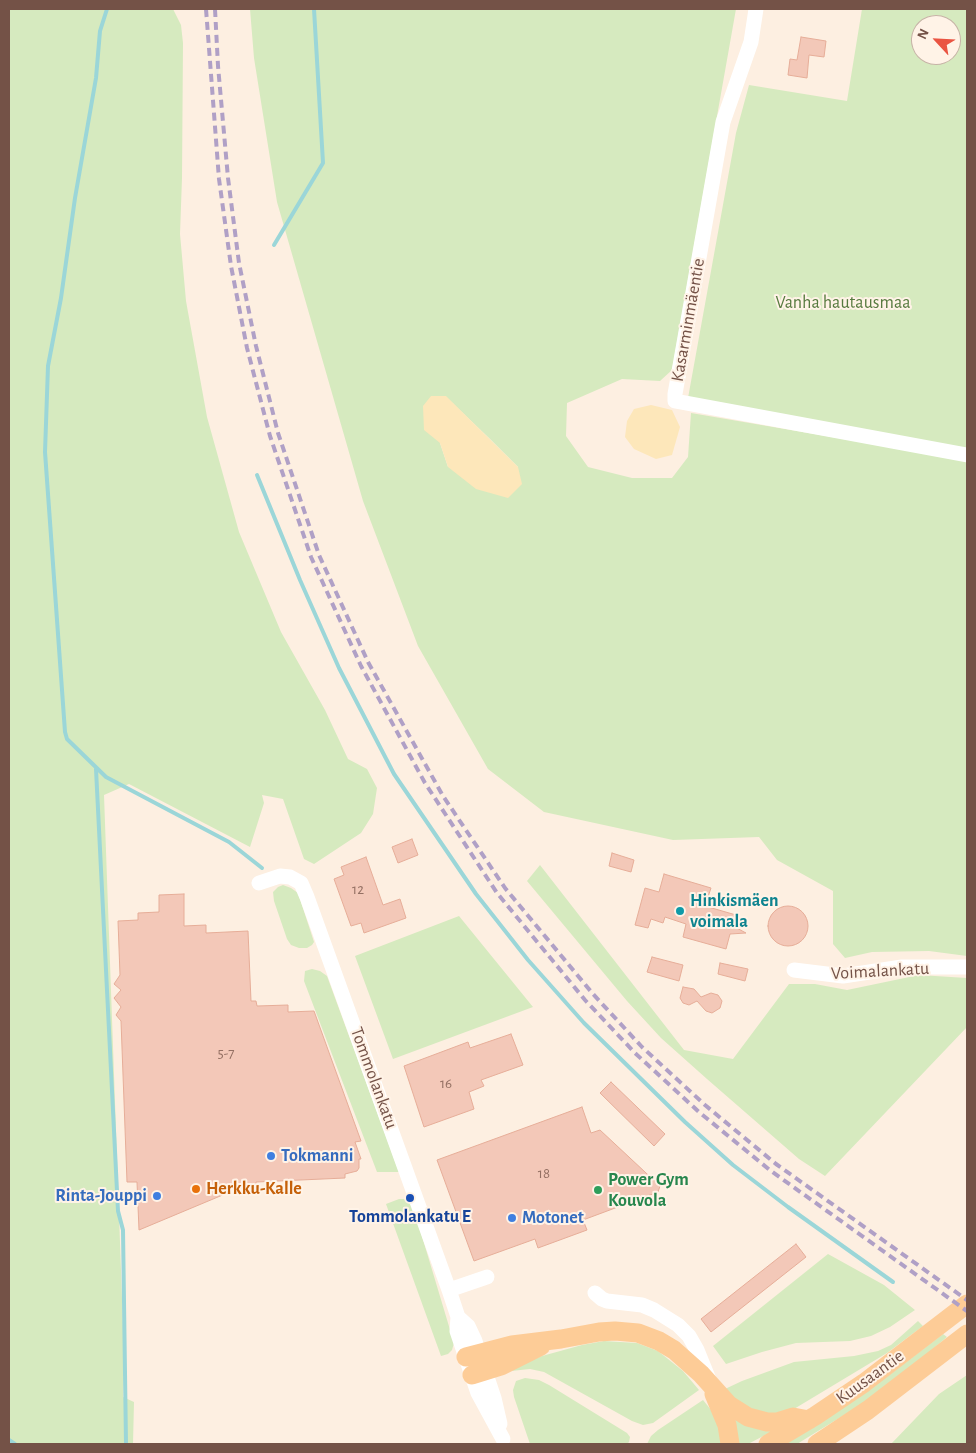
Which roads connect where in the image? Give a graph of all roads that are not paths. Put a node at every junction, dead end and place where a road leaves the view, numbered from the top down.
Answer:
1 (756, 9) edge
2 (967, 455) edge
3 (259, 883) dead end
4 (967, 967) edge
5 (794, 970) dead end
6 (487, 1278) dead end
7 (449, 1290) junction
8 (595, 1292) dead end
9 (967, 1304) edge
10 (962, 1338) edge
11 (561, 1339) junction
12 (472, 1355) junction
13 (478, 1374) junction
14 (711, 1386) junction
15 (809, 1420) junction
16 (505, 1441) edge
17 (730, 1444) edge
18 (768, 1444) edge
19 (817, 1444) edge

1 - 2 street, Kasarminmäentie
3 - 7 street, Tommolankatu
4 - 5 street, Voimalankatu
6 - 7 street
7 - 12 street, Tommolankatu
8 - 14 street
9 - 15 main road, Kuusaantie
10 - 19 main road, Kuusaantie
11 - 12 main road
11 - 13 main road
11 - 14 main road
12 - 13 street, Tommolankatu
13 - 16 street, Tommolankatu
14 - 15 main road
14 - 17 main road
15 - 18 main road, Kuusaantie

